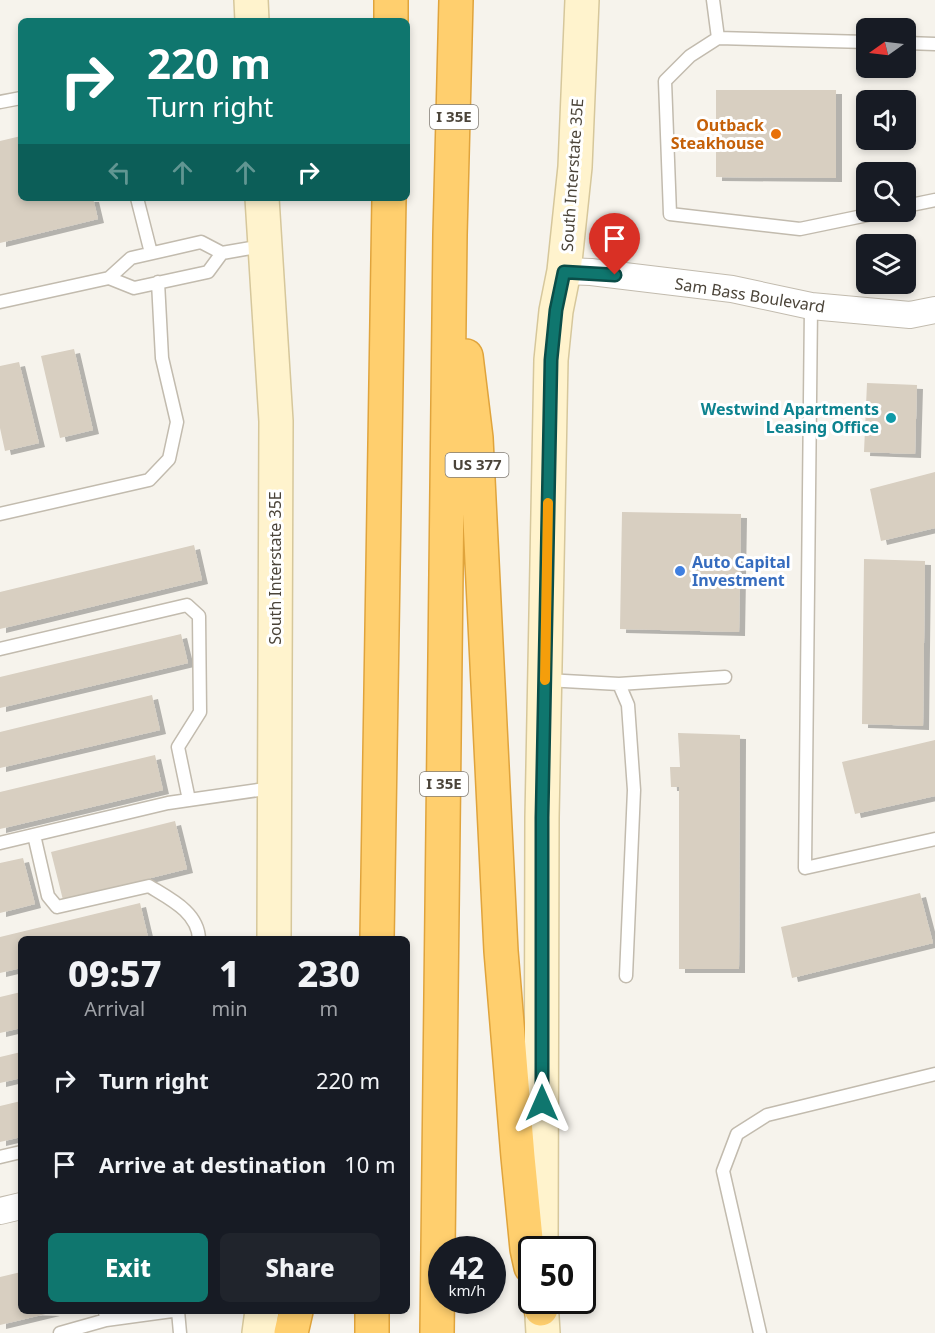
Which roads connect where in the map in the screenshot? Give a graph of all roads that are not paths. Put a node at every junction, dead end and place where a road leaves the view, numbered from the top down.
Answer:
1 (251, 0) edge
2 (391, 0) edge
3 (456, 0) edge
4 (582, 0) edge
5 (713, 0) edge
6 (252, 18) edge
7 (391, 18) edge
8 (717, 38) junction
9 (856, 42) edge
10 (916, 43) edge
11 (935, 44) edge
12 (18, 99) edge
13 (0, 102) edge
14 (935, 200) edge
15 (138, 201) edge
16 (262, 201) edge
17 (389, 201) edge
18 (916, 204) edge
19 (856, 217) edge
20 (450, 235) junction
21 (264, 246) junction
22 (151, 253) junction
23 (222, 253) junction
24 (564, 272) junction
25 (109, 278) junction
26 (158, 282) junction
27 (0, 303) edge
28 (811, 306) junction
29 (935, 310) edge
30 (0, 514) edge
31 (0, 649) edge
32 (725, 677) dead end
33 (544, 680) junction
34 (620, 684) junction
35 (275, 788) junction
36 (189, 800) junction
37 (34, 835) junction
38 (935, 839) edge
39 (0, 843) edge
40 (199, 936) edge
41 (274, 936) edge
42 (377, 936) edge
43 (626, 976) dead end
44 (935, 1074) edge
45 (18, 1153) edge
46 (0, 1157) edge
47 (18, 1207) edge
48 (0, 1211) edge
49 (526, 1236) edge
50 (541, 1236) edge
51 (132, 1314) edge
52 (178, 1314) edge
53 (262, 1314) edge
54 (295, 1314) edge
55 (372, 1314) edge
56 (105, 1316) edge
57 (60, 1333) edge
58 (180, 1333) edge
59 (259, 1333) edge
60 (291, 1333) edge
61 (372, 1333) edge
62 (437, 1333) edge
63 (760, 1333) edge

1 - 6 main road
2 - 7 highway
3 - 20 highway, I 35E
4 - 24 main road, South Interstate 35E
5 - 8 lane
8 - 9 lane
8 - 19 lane
10 - 11 lane
12 - 13 lane
14 - 18 lane
15 - 22 lane
16 - 21 main road, South Interstate 35E
17 - 42 highway
20 - 49 highway, US 377
20 - 62 highway, I 35E
21 - 23 lane
21 - 35 main road, South Interstate 35E
22 - 23 lane
22 - 25 lane
23 - 26 lane
24 - 28 street, Sam Bass Boulevard
24 - 33 main road, South Interstate 35E
25 - 26 lane
25 - 27 lane
26 - 30 lane
28 - 29 street, Sam Bass Boulevard
28 - 38 lane
31 - 36 lane
32 - 34 lane
33 - 34 lane
33 - 50 main road, South Interstate 35E
34 - 43 lane
35 - 36 lane
35 - 41 main road, South Interstate 35E
36 - 37 lane
37 - 39 lane
37 - 40 lane
44 - 63 lane
45 - 46 lane
47 - 48 street
51 - 56 lane
52 - 58 lane
53 - 59 main road
54 - 60 highway
55 - 61 highway
56 - 57 lane

